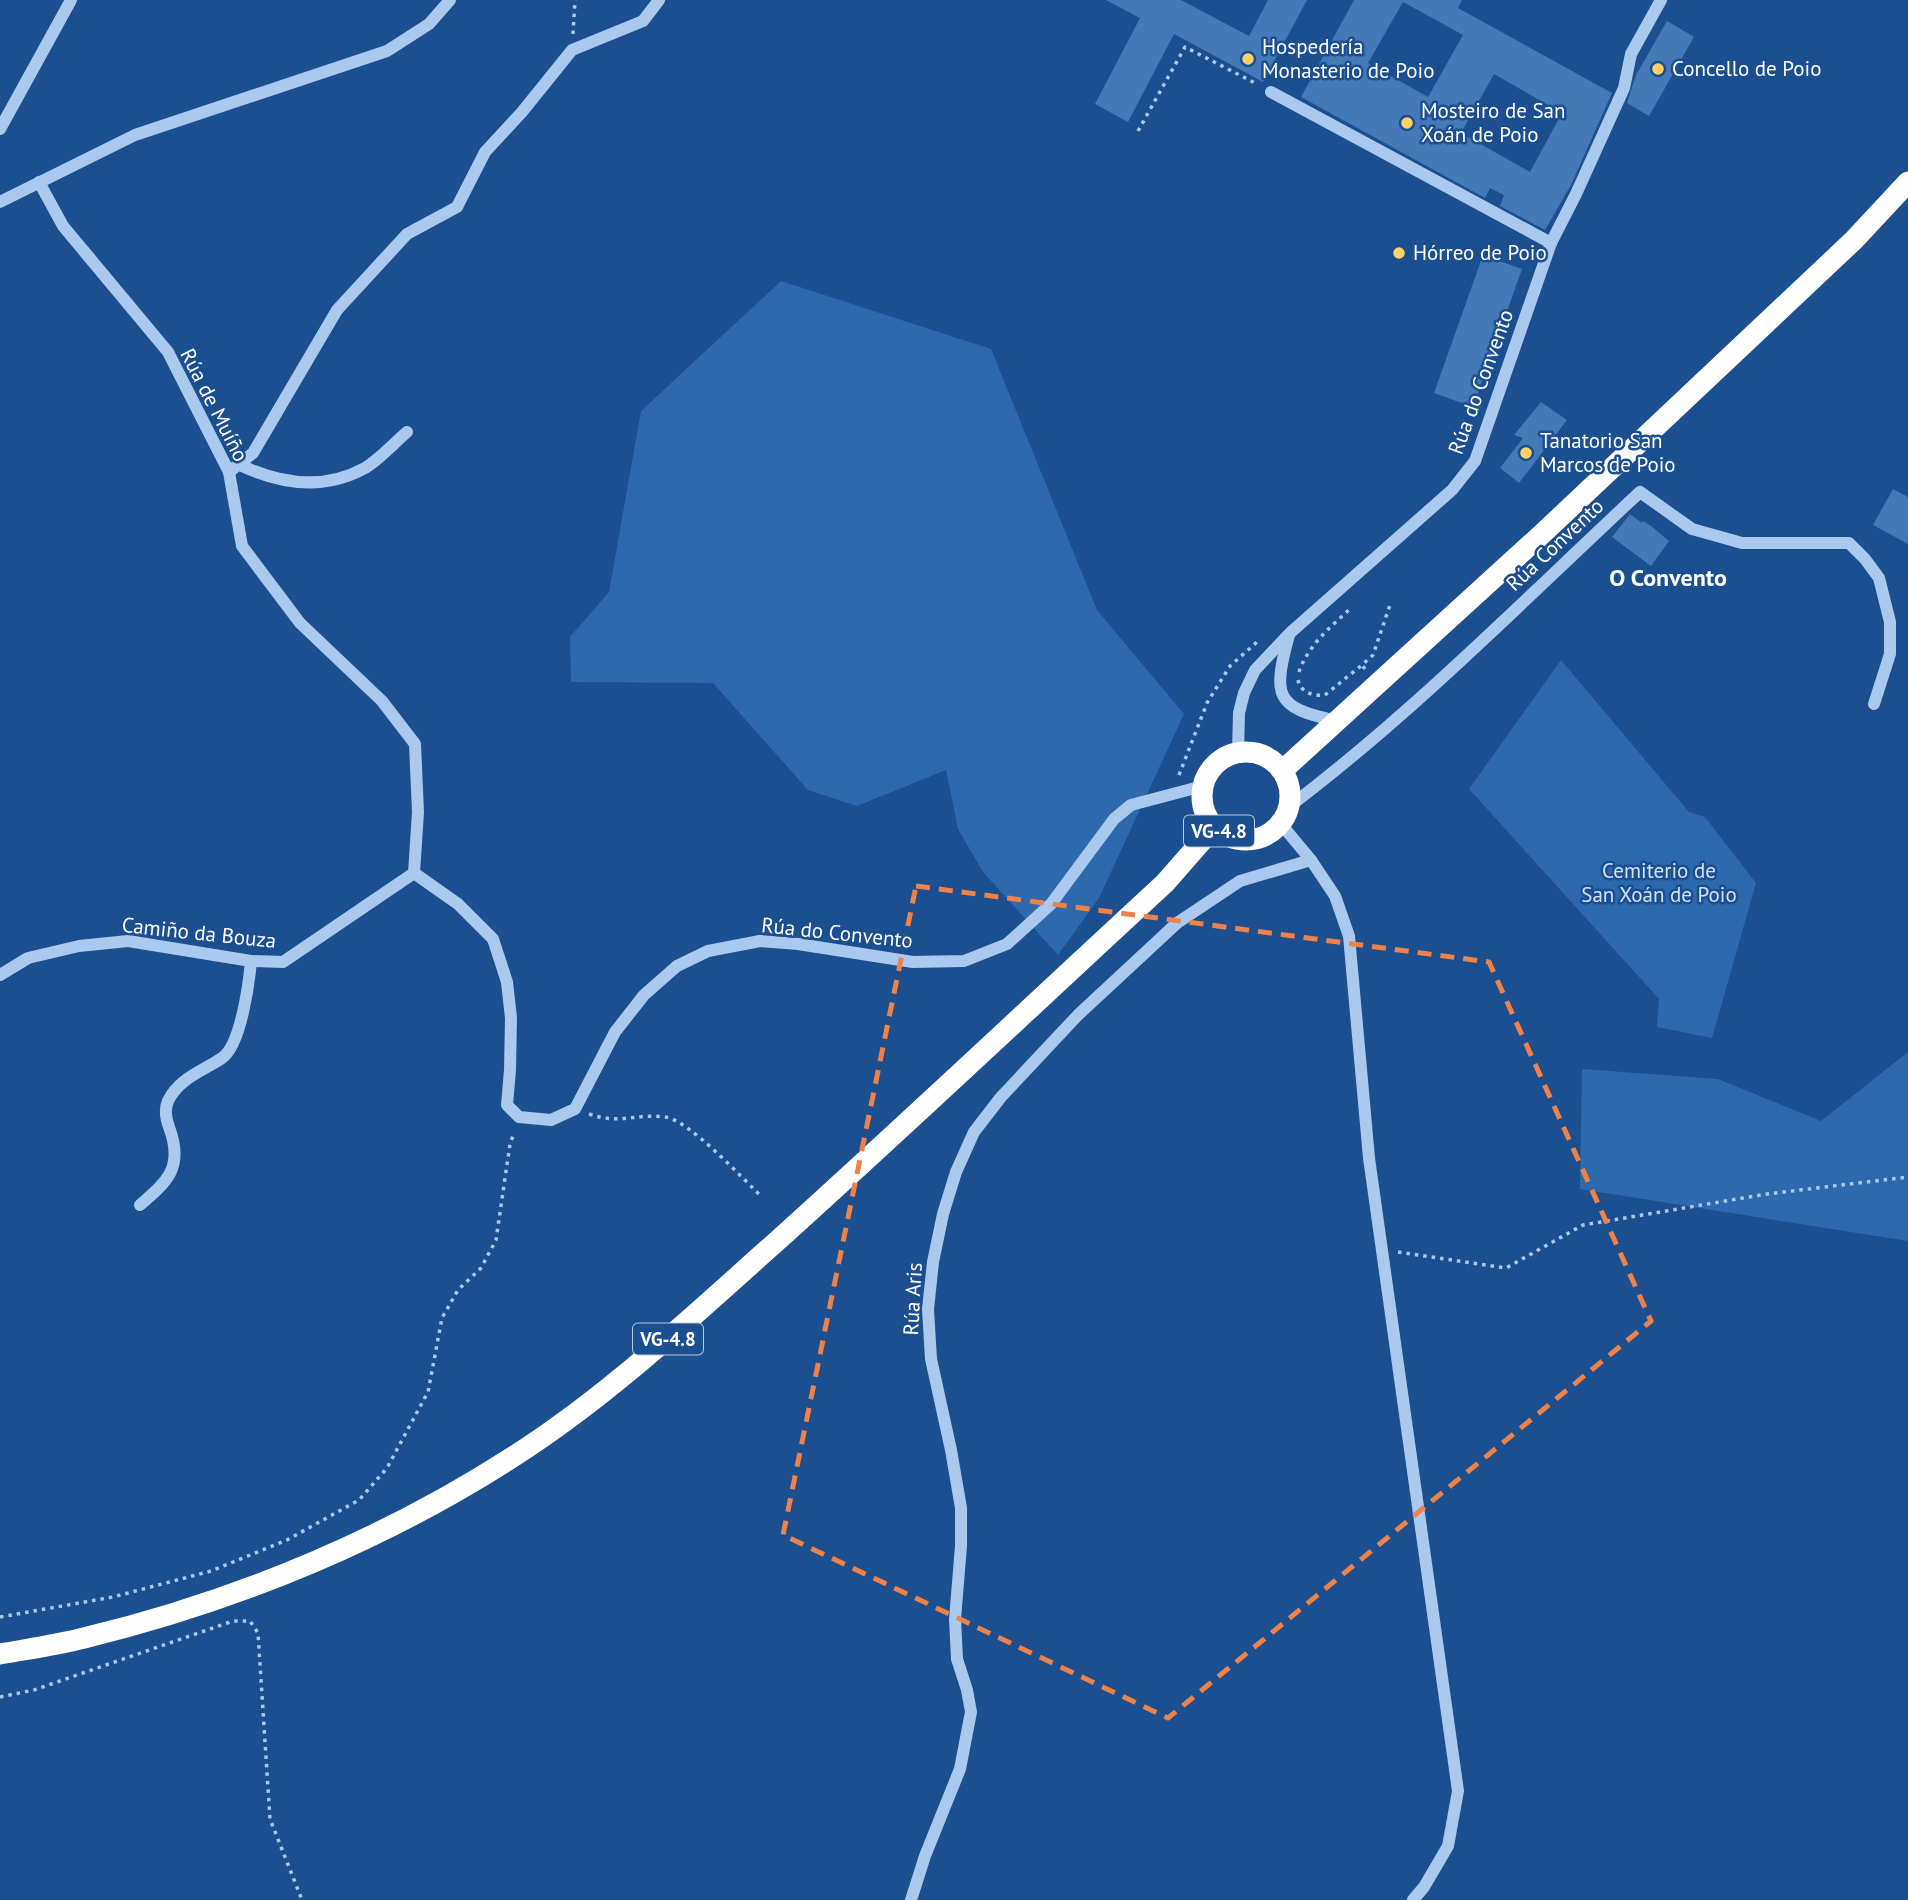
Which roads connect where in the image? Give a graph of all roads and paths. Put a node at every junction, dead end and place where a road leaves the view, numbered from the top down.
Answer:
1 (71, 0) edge
2 (450, 0) edge
3 (575, 0) edge
4 (659, 0) edge
5 (1661, 0) edge
6 (572, 50) junction
7 (1271, 92) joint
8 (0, 129) edge
9 (1138, 131) dead end
10 (38, 182) junction
11 (1908, 182) edge
12 (0, 202) edge
13 (1550, 243) junction
14 (407, 432) dead end
15 (233, 468) junction
16 (1391, 602) dead end
17 (1349, 610) dead end
18 (1290, 633) junction
19 (1362, 665) junction
20 (1379, 684) junction
21 (1874, 704) dead end
22 (1338, 721) junction
23 (1238, 752) junction
24 (1283, 770) junction
25 (1202, 786) junction
26 (1285, 815) junction
27 (1214, 827) junction
28 (1311, 860) junction
29 (414, 873) junction
30 (251, 961) junction
31 (0, 975) edge
32 (575, 1109) junction
33 (519, 1118) junction
34 (1908, 1177) edge
35 (762, 1197) dead end
36 (140, 1205) dead end
37 (1382, 1250) junction
38 (0, 1617) edge
39 (0, 1654) edge
40 (0, 1697) edge
41 (302, 1900) edge
42 (911, 1900) edge
43 (1413, 1900) edge

1 - 8 street
2 - 10 street
3 - 6 path
4 - 6 street
5 - 13 street, Rúa do Convento
6 - 15 street
7 - 9 path
7 - 13 street
10 - 12 street
10 - 15 street, Rúa de Muíño
11 - 20 highway
13 - 18 street, Rúa do Convento
14 - 15 street
15 - 29 street, Rúa de Muíño
16 - 19 path
17 - 19 path
18 - 22 street
18 - 23 street, Rúa do Convento
19 - 20 path
20 - 22 highway
21 - 26 street, Rúa Convento
22 - 24 highway
23 - 24 highway
23 - 25 highway, VG-4.8
24 - 26 highway
25 - 27 highway, VG-4.8
25 - 32 street, Rúa do Convento
26 - 27 highway, VG-4.8
26 - 28 street
27 - 39 highway, VG-4.8
28 - 37 street
28 - 42 street, Rúa Aris
29 - 30 street, Camiño da Bouza
29 - 33 street
30 - 31 street, Camiño da Bouza
30 - 36 street
32 - 33 street
32 - 35 path
33 - 38 path
34 - 37 path
37 - 43 street
40 - 41 path

